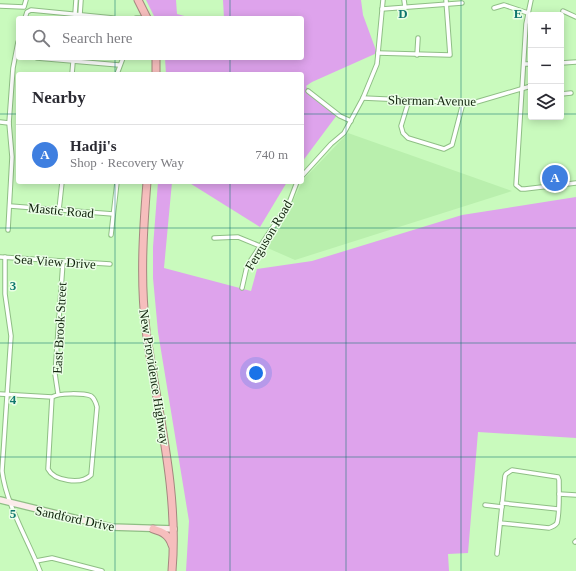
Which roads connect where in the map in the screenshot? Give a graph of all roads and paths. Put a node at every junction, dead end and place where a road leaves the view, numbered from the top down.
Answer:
1 (26, 0) edge
2 (76, 0) edge
3 (81, 0) edge
4 (138, 0) edge
5 (383, 0) edge
6 (404, 0) edge
7 (531, 0) edge
8 (446, 2) edge
9 (462, 3) dead end
10 (0, 6) edge
11 (405, 7) junction
12 (494, 8) dead end
13 (382, 9) junction
14 (563, 11) dead end
15 (528, 12) edge
16 (528, 13) joint
17 (78, 15) junction
18 (26, 16) edge
19 (90, 16) edge
20 (144, 16) edge
21 (576, 17) edge
22 (418, 38) dead end
23 (378, 53) junction
24 (417, 55) junction
25 (16, 56) edge
26 (55, 60) edge
27 (122, 60) edge
28 (156, 60) edge
29 (73, 62) junction
30 (576, 62) edge
31 (564, 63) edge
32 (524, 64) junction
33 (528, 64) edge
34 (119, 65) junction
35 (72, 72) edge
36 (117, 72) edge
37 (156, 72) edge
38 (528, 86) edge
39 (524, 87) junction
40 (308, 91) dead end
41 (571, 93) dead end
42 (564, 94) edge
43 (363, 98) junction
44 (409, 100) junction
45 (463, 103) junction
46 (351, 121) junction
47 (0, 122) edge
48 (9, 122) junction
49 (304, 174) edge
50 (576, 183) edge
51 (62, 184) edge
52 (117, 184) edge
53 (148, 184) edge
54 (296, 184) edge
55 (10, 206) junction
56 (59, 210) junction
57 (112, 214) junction
58 (8, 230) dead end
59 (111, 234) dead end
60 (214, 238) dead end
61 (260, 246) junction
62 (0, 257) edge
63 (5, 257) junction
64 (63, 262) junction
65 (110, 264) dead end
66 (242, 288) dead end
67 (0, 394) edge
68 (58, 394) junction
69 (8, 395) junction
70 (52, 397) junction
71 (559, 494) junction
72 (576, 495) edge
73 (0, 500) edge
74 (502, 502) junction
75 (12, 503) junction
76 (484, 505) dead end
77 (502, 507) junction
78 (558, 508) junction
79 (500, 522) junction
80 (153, 529) junction
81 (174, 529) junction
82 (174, 549) junction
83 (497, 554) dead end
84 (36, 561) junction
85 (40, 571) edge
86 (102, 571) edge
87 (172, 571) edge

1 - 10 street
2 - 17 street
3 - 17 street
4 - 20 highway
5 - 13 street
6 - 11 street
7 - 15 street
8 - 9 street
8 - 11 street
8 - 24 street
11 - 13 street
12 - 16 street
13 - 23 street
14 - 21 street
16 - 32 street
17 - 18 street
17 - 19 street
22 - 24 street
23 - 24 street
23 - 43 street
25 - 48 street
26 - 29 street
27 - 34 street
28 - 37 highway
29 - 34 street
29 - 35 street
30 - 31 street
32 - 33 street
32 - 39 street
34 - 36 street
38 - 39 street, Sherman Avenue
39 - 45 street, Sherman Avenue
39 - 50 street
40 - 46 street
41 - 42 street
43 - 44 street, Sherman Avenue
43 - 46 street
44 - 45 street, Sherman Avenue
44 - 45 street
46 - 49 street
47 - 48 street
48 - 55 street
51 - 56 street
52 - 57 street
53 - 81 highway, New Providence Highway
54 - 61 street, Ferguson Road
55 - 56 street, Mastic Road
55 - 58 street
56 - 57 street, Mastic Road
57 - 59 street
60 - 61 street
61 - 66 street, Ferguson Road
62 - 63 street, Sea View Drive
63 - 64 street, Sea View Drive
63 - 69 street
64 - 65 street, Sea View Drive
64 - 68 street, East Brook Street
67 - 69 street
68 - 70 street
68 - 70 street
69 - 70 street
69 - 75 street
71 - 72 street
71 - 74 street
71 - 78 street
73 - 75 street, Sandford Drive
74 - 77 street
74 - 78 street
75 - 80 street, Sandford Drive
75 - 84 street
76 - 77 street
77 - 79 street
78 - 79 street
79 - 83 street
80 - 81 street, Sandford Drive
80 - 82 highway
81 - 82 highway, New Providence Highway
82 - 87 highway, New Providence Highway
84 - 85 street
84 - 86 street

